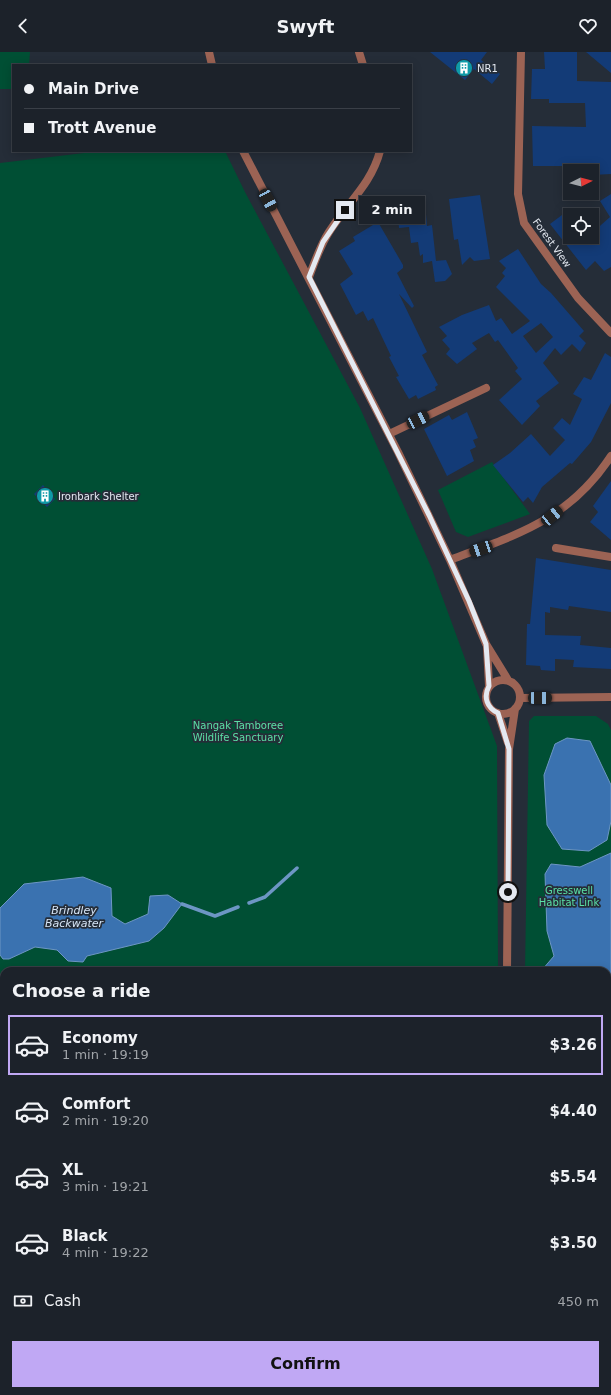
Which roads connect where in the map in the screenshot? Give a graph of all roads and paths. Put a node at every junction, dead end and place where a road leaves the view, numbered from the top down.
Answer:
1 (209, 52) edge
2 (359, 52) edge
3 (521, 52) edge
4 (212, 64) edge
5 (363, 64) edge
6 (244, 152) edge
7 (380, 152) edge
8 (309, 277) junction
9 (611, 333) edge
10 (486, 388) dead end
11 (389, 434) junction
12 (611, 456) edge
13 (556, 548) dead end
14 (611, 557) edge
15 (450, 560) junction
16 (486, 644) junction
17 (508, 680) junction
18 (489, 686) junction
19 (611, 697) edge
20 (520, 698) junction
21 (515, 708) junction
22 (498, 713) junction
23 (509, 749) junction
24 (507, 967) edge

1 - 4 street
2 - 5 street
3 - 9 street, Forest View
6 - 8 street
7 - 8 street
8 - 11 street
10 - 11 street
11 - 15 street
12 - 15 street
13 - 14 street
15 - 16 street
16 - 17 street
16 - 18 street
17 - 18 street
17 - 20 street
18 - 22 street
19 - 20 street
20 - 21 street
21 - 22 street
21 - 23 street
22 - 23 street
23 - 24 street

